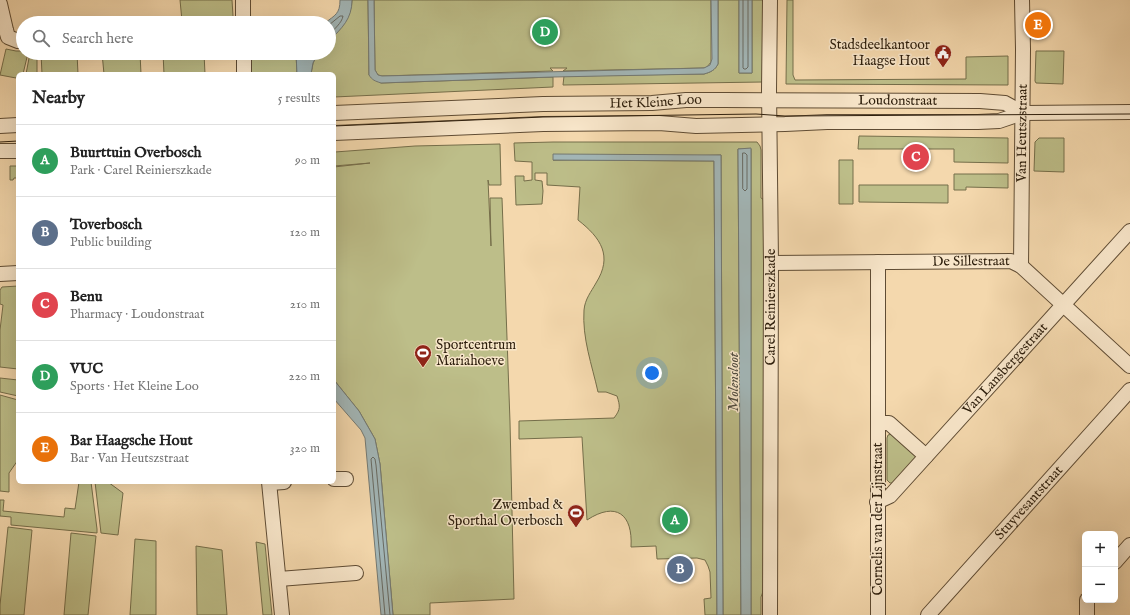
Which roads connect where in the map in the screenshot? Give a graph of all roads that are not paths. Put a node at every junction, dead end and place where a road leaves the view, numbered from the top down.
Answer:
1 (243, 0) edge
2 (770, 0) edge
3 (1022, 0) edge
4 (0, 4) edge
5 (243, 16) edge
6 (16, 40) edge
7 (244, 60) edge
8 (244, 72) edge
9 (769, 100) junction
10 (543, 104) junction
11 (1130, 112) edge
12 (336, 113) edge
13 (1023, 113) junction
14 (543, 124) junction
15 (16, 125) edge
16 (769, 125) junction
17 (0, 126) edge
18 (336, 133) edge
19 (0, 151) edge
20 (16, 151) edge
21 (1130, 231) edge
22 (878, 262) junction
23 (772, 263) junction
24 (1021, 266) junction
25 (16, 273) edge
26 (0, 274) edge
27 (1062, 305) junction
28 (1130, 366) edge
29 (1130, 390) edge
30 (878, 423) junction
31 (926, 456) junction
32 (270, 484) edge
33 (877, 502) junction
34 (1130, 545) edge
35 (1118, 559) edge
36 (356, 573) dead end
37 (279, 579) junction
38 (1087, 603) edge
39 (282, 615) edge
40 (770, 615) edge
41 (878, 615) edge
42 (928, 615) edge
43 (1087, 615) edge

1 - 5 street
2 - 9 street, Carel Reinierszkade
3 - 13 street, Van Heutszstraat
4 - 6 street
7 - 8 street
9 - 10 street, Het Kleine Loo
9 - 13 street, Loudonstraat
9 - 16 street, Carel Reinierszkade
10 - 12 street, Het Kleine Loo
10 - 14 street
11 - 13 street, Loudonstraat
13 - 16 street, Loudonstraat
13 - 24 street, Van Heutszstraat
14 - 16 street, Het Kleine Loo
14 - 18 street, Het Kleine Loo
15 - 17 street
16 - 23 street, Carel Reinierszkade
19 - 20 street
21 - 27 street, Van Lansbergestraat
22 - 23 street, De Sillestraat
22 - 24 street, De Sillestraat
22 - 30 street, Cornelis van der Lijnstraat
23 - 40 street, Carel Reinierszkade
24 - 27 street, De Sillestraat
25 - 26 street
27 - 28 street, De Sillestraat
27 - 31 street, Van Lansbergestraat
29 - 42 street, Stuyvesantstraat
30 - 31 street, Cornelis van der Lijnstraat
30 - 33 street, Cornelis van der Lijnstraat
31 - 33 street, Van Lansbergestraat
32 - 37 street
33 - 41 street, Cornelis van der Lijnstraat
34 - 35 street
36 - 37 street
37 - 39 street
38 - 43 street

